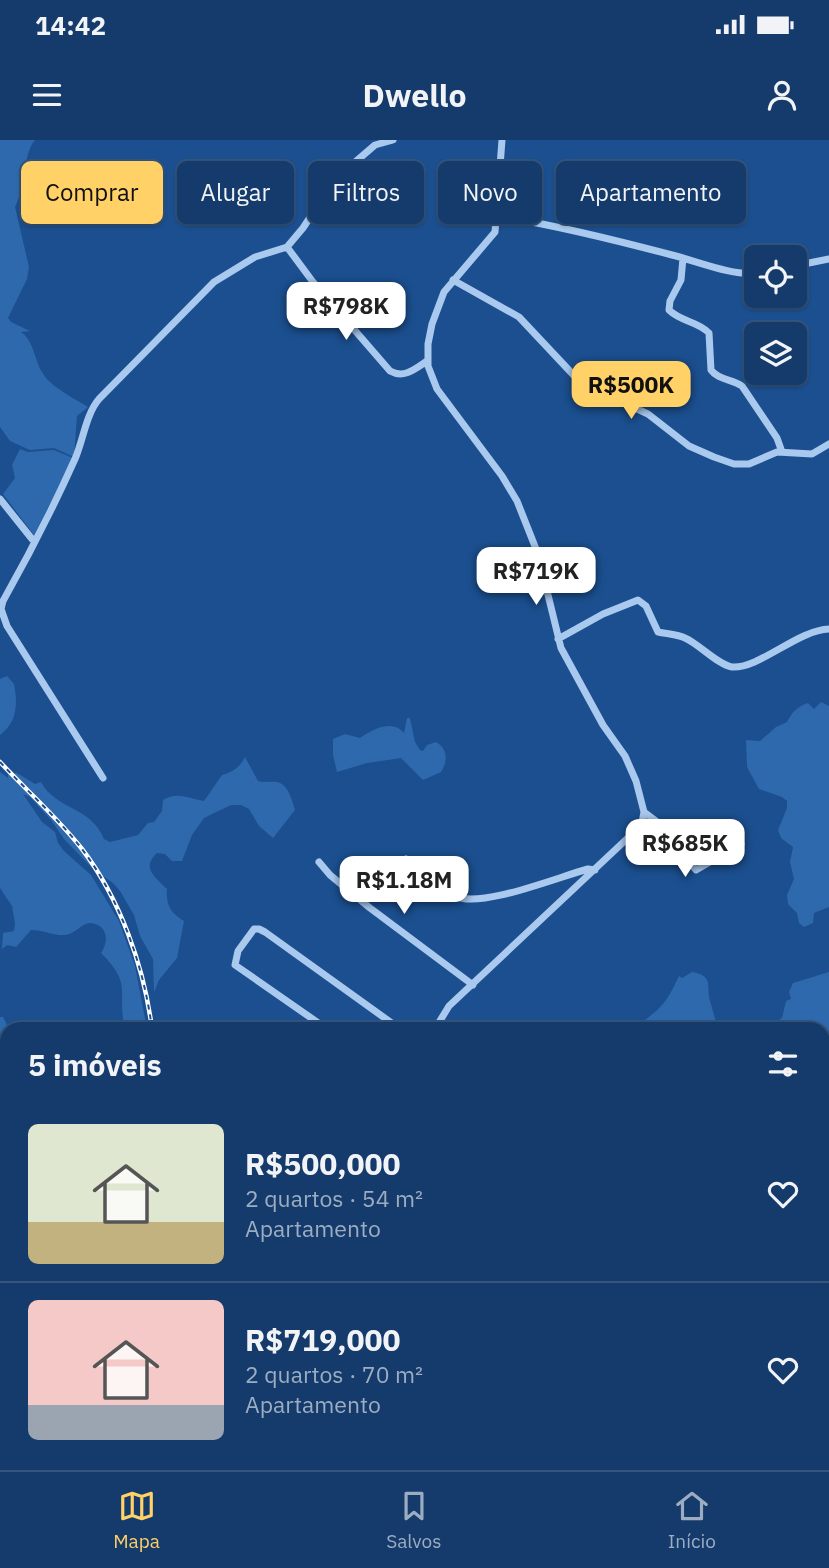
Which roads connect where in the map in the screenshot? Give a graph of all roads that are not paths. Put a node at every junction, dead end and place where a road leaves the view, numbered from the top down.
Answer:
1 (393, 140) edge
2 (502, 140) edge
3 (499, 161) edge
4 (496, 224) edge
5 (542, 224) edge
6 (287, 247) junction
7 (683, 258) junction
8 (829, 259) edge
9 (807, 263) edge
10 (744, 273) edge
11 (453, 280) junction
12 (427, 361) junction
13 (829, 444) edge
14 (782, 452) junction
15 (0, 499) edge
16 (32, 539) dead end
17 (829, 629) edge
18 (558, 639) junction
19 (103, 778) dead end
20 (645, 812) junction
21 (741, 844) dead end
22 (406, 859) dead end
23 (319, 862) dead end
24 (595, 870) junction
25 (473, 985) junction
26 (317, 1022) edge
27 (390, 1022) edge
28 (438, 1022) edge

1 - 6 street
2 - 3 street
4 - 11 street
5 - 7 street
6 - 12 street
6 - 19 street
7 - 10 street
7 - 14 street
8 - 9 street
11 - 12 street
11 - 14 street
12 - 18 street
13 - 14 street
15 - 16 street
17 - 18 street
18 - 20 street
20 - 21 street
20 - 24 street
22 - 24 street
23 - 25 street
24 - 25 street
25 - 28 street
26 - 27 street

